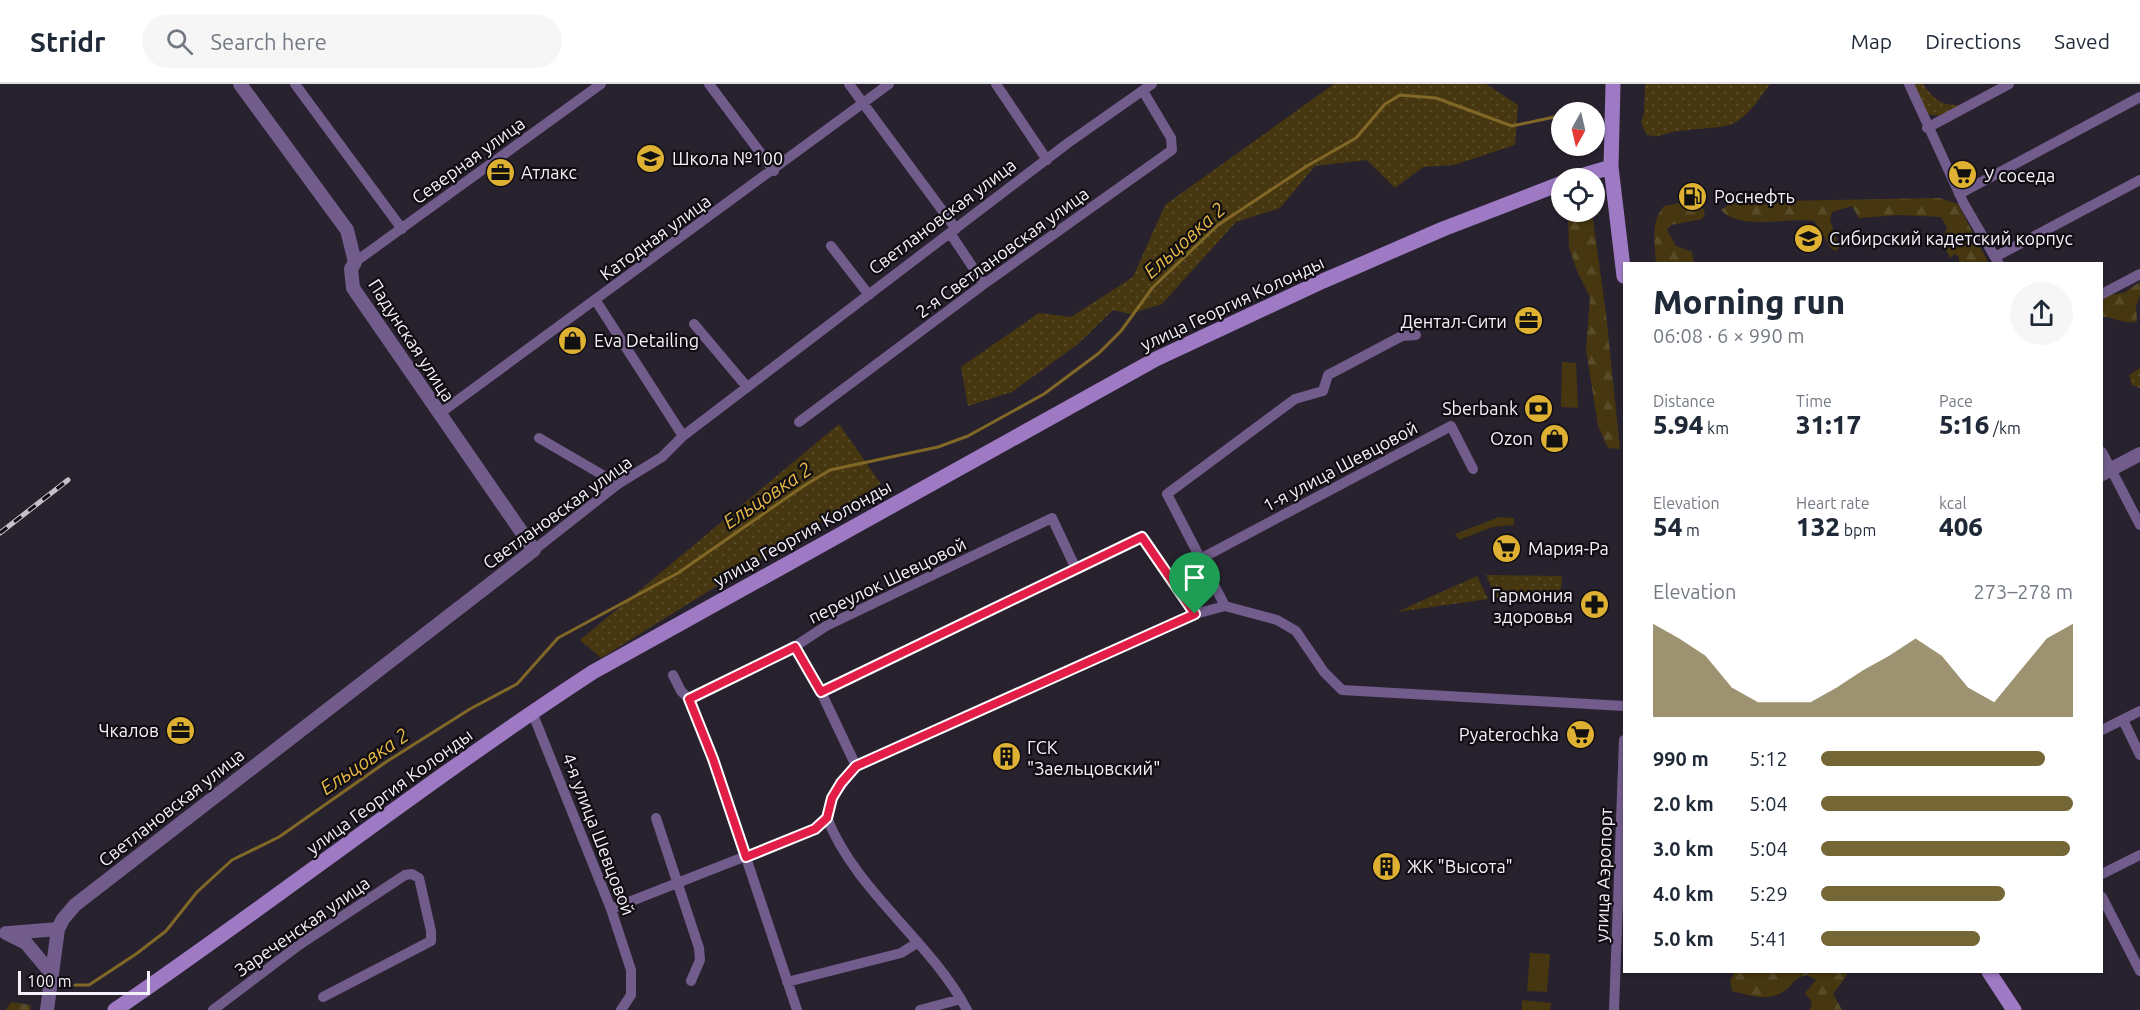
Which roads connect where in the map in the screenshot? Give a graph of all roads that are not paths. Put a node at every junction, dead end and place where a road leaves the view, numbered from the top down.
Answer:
1 (240, 84) edge
2 (295, 84) edge
3 (601, 84) edge
4 (709, 84) edge
5 (849, 84) edge
6 (889, 84) edge
7 (996, 84) edge
8 (1152, 84) edge
9 (1613, 84) edge
10 (1909, 84) edge
11 (2009, 84) edge
12 (1143, 91) junction
13 (2140, 97) edge
14 (862, 103) junction
15 (1927, 128) junction
16 (1047, 160) junction
17 (1611, 167) junction
18 (1605, 169) edge
19 (774, 171) junction
20 (2140, 180) edge
21 (1551, 187) edge
22 (1959, 194) junction
23 (402, 229) junction
24 (953, 231) junction
25 (831, 246) dead end
26 (1997, 261) edge
27 (355, 262) junction
28 (1623, 268) edge
29 (2140, 274) edge
30 (984, 284) junction
31 (2103, 293) edge
32 (869, 295) junction
33 (596, 301) junction
34 (694, 324) dead end
35 (1416, 335) dead end
36 (747, 387) junction
37 (439, 414) junction
38 (799, 422) dead end
39 (683, 436) junction
40 (539, 438) dead end
41 (2140, 454) edge
42 (2103, 457) edge
43 (1473, 469) dead end
44 (2106, 472) edge
45 (618, 484) junction
46 (2140, 525) edge
47 (534, 550) junction
48 (1202, 558) junction
49 (1076, 569) junction
50 (1225, 606) junction
51 (1195, 614) junction
52 (795, 647) junction
53 (673, 675) dead end
54 (821, 692) junction
55 (689, 699) junction
56 (1623, 706) edge
57 (2140, 711) edge
58 (532, 712) junction
59 (2123, 720) junction
60 (2103, 730) edge
61 (2140, 754) edge
62 (856, 766) junction
63 (1623, 768) edge
64 (656, 818) dead end
65 (827, 818) junction
66 (2140, 855) edge
67 (746, 857) junction
68 (2103, 874) edge
69 (678, 883) junction
70 (2103, 899) edge
71 (611, 909) junction
72 (58, 929) junction
73 (3, 933) edge
74 (917, 943) junction
75 (2140, 971) edge
76 (51, 973) junction
77 (1990, 973) edge
78 (692, 981) dead end
79 (788, 982) junction
80 (323, 997) dead end
81 (961, 999) junction
82 (47, 1010) edge
83 (115, 1010) edge
84 (213, 1010) edge
85 (621, 1010) edge
86 (797, 1010) edge
87 (920, 1010) edge
88 (967, 1010) edge
89 (1614, 1010) edge
90 (2014, 1010) edge

1 - 27 street, Падунская улица
2 - 23 street
3 - 23 street, Северная улица
4 - 19 street
5 - 14 street
6 - 14 street, Катодная улица
7 - 16 street
8 - 12 street, Светлановская улица
9 - 17 main road
10 - 15 street
11 - 15 street
12 - 16 street, Светлановская улица
12 - 30 street, 2-я Светлановская улица
13 - 22 street
14 - 19 street, Катодная улица
14 - 24 street
15 - 22 street
16 - 24 street, Светлановская улица
17 - 18 main road
17 - 28 main road
19 - 33 street, Катодная улица
20 - 26 street
21 - 58 main road, улица Георгия Колонды
22 - 26 street
23 - 27 street, Северная улица
24 - 30 street
24 - 32 street, Светлановская улица
25 - 32 street
27 - 37 street, Падунская улица
29 - 31 street
30 - 38 street, 2-я Светлановская улица
32 - 36 street, Светлановская улица
33 - 37 street, Катодная улица
33 - 39 street
34 - 36 street
35 - 48 street
36 - 39 street, Светлановская улица
37 - 47 street, Падунская улица
39 - 45 street, Светлановская улица
40 - 45 street
41 - 44 street
42 - 44 street
43 - 48 street, 1-я улица Шевцовой
44 - 46 street
45 - 47 street, Светлановская улица
47 - 72 street, Светлановская улица
48 - 50 street
49 - 51 street
49 - 52 street, переулок Шевцовой
49 - 54 street
50 - 51 street
50 - 56 street
51 - 62 street
52 - 54 street
52 - 55 street, переулок Шевцовой
53 - 55 street
54 - 62 street
55 - 67 street
57 - 59 street
58 - 71 street, 4-я улица Шевцовой
58 - 83 main road, улица Георгия Колонды
59 - 60 street
59 - 61 street
62 - 65 street
63 - 89 street, улица Аэропорт
64 - 69 street
65 - 67 street
65 - 74 street
66 - 68 street
67 - 69 street
67 - 79 street
69 - 71 street
69 - 78 street
70 - 75 street
71 - 85 street, 4-я улица Шевцовой
72 - 73 street
72 - 76 street, Светлановская улица
73 - 76 street
74 - 79 street
74 - 81 street
76 - 82 street, Светлановская улица
77 - 90 main road
79 - 86 street
80 - 84 street, Зареченская улица
81 - 87 street
81 - 88 street

